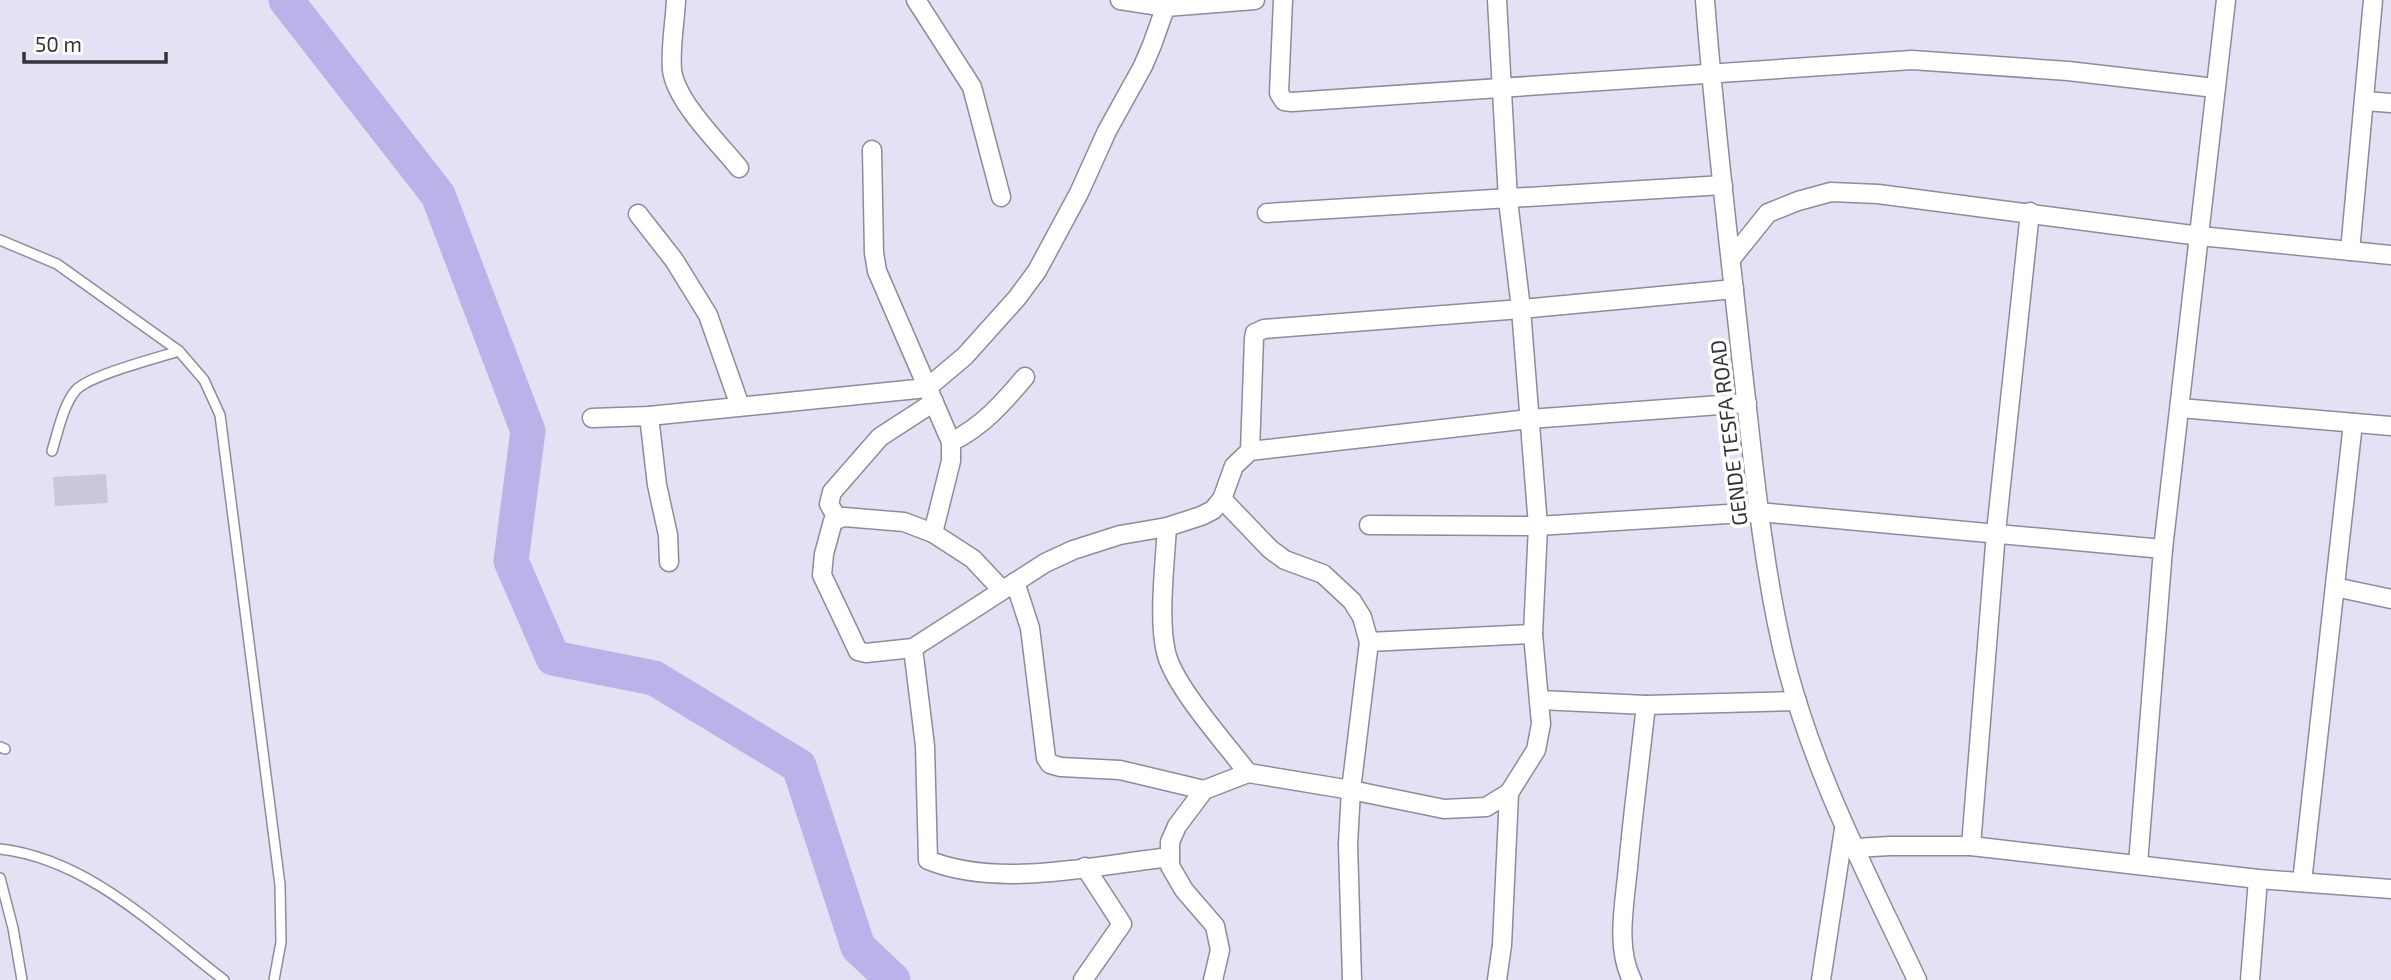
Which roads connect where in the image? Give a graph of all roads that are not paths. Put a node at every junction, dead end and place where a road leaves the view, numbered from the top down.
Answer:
1 (676, 0) edge
2 (916, 0) edge
3 (1119, 0) edge
4 (1255, 0) edge
5 (1283, 0) edge
6 (1497, 0) edge
7 (1705, 0) edge
8 (2226, 0) edge
9 (2373, 0) edge
10 (1167, 3) edge
11 (1711, 73) junction
12 (2215, 88) junction
13 (1500, 89) junction
14 (2365, 101) junction
15 (2391, 103) edge
16 (872, 150) dead end
17 (739, 168) dead end
18 (1723, 185) junction
19 (1000, 197) dead end
20 (1508, 200) junction
21 (2030, 212) junction
22 (1266, 213) dead end
23 (638, 214) dead end
24 (2200, 236) junction
25 (0, 240) edge
26 (2350, 251) junction
27 (2391, 255) edge
28 (1731, 259) junction
29 (1734, 289) junction
30 (1521, 309) junction
31 (179, 351) junction
32 (1025, 377) dead end
33 (931, 395) junction
34 (1746, 403) junction
35 (740, 406) junction
36 (2180, 408) junction
37 (649, 416) junction
38 (592, 418) dead end
39 (1529, 419) junction
40 (2353, 423) junction
41 (2391, 426) edge
42 (951, 442) junction
43 (52, 451) dead end
44 (1250, 451) junction
45 (1222, 499) junction
46 (1759, 512) junction
47 (837, 518) junction
48 (1369, 525) dead end
49 (1538, 526) junction
50 (1167, 527) junction
51 (1996, 532) junction
52 (933, 533) junction
53 (2163, 549) junction
54 (669, 562) dead end
55 (1009, 586) junction
56 (2335, 587) junction
57 (2391, 599) edge
58 (1533, 634) junction
59 (1370, 642) junction
60 (913, 648) junction
61 (1541, 700) junction
62 (1797, 701) junction
63 (1646, 705) junction
64 (1248, 773) junction
65 (1204, 790) junction
66 (1351, 790) junction
67 (1509, 793) junction
68 (1844, 829) junction
69 (1970, 846) junction
70 (1855, 848) junction
71 (0, 849) edge
72 (1170, 857) junction
73 (2138, 864) junction
74 (1085, 867) junction
75 (0, 878) edge
76 (2258, 878) junction
77 (2302, 882) junction
78 (2391, 889) edge
79 (22, 980) edge
80 (224, 980) edge
81 (274, 980) edge
82 (1083, 980) edge
83 (1213, 980) edge
84 (1352, 980) edge
85 (1497, 980) edge
86 (1632, 980) edge
87 (1821, 980) edge
88 (1917, 980) edge
89 (2250, 980) edge

1 - 17 street
2 - 19 street
3 - 10 street
4 - 10 street
5 - 13 street
6 - 13 street
7 - 11 street, GENDE TESFA ROAD
8 - 12 street
9 - 14 street
10 - 33 street
11 - 12 street
11 - 13 street
11 - 18 street, GENDE TESFA ROAD
12 - 24 street
13 - 20 street
14 - 15 street
14 - 26 street
16 - 33 street
18 - 20 street
18 - 28 street, GENDE TESFA ROAD
20 - 22 street
20 - 30 street
21 - 24 street
21 - 28 street
21 - 51 street
23 - 35 street
24 - 26 street
24 - 36 street
25 - 31 lane
26 - 27 street
28 - 29 street, GENDE TESFA ROAD
29 - 30 street
29 - 34 street, GENDE TESFA ROAD
30 - 39 street
30 - 44 street
31 - 43 lane
31 - 81 lane
32 - 42 street
33 - 35 street
33 - 42 street
33 - 47 street
34 - 39 street
34 - 46 street, GENDE TESFA ROAD
35 - 37 street
36 - 40 street
36 - 53 street
37 - 38 street
37 - 54 street
39 - 44 street
39 - 49 street
40 - 41 street
40 - 56 street
42 - 52 street
44 - 45 street
45 - 50 street
45 - 59 street
46 - 49 street
46 - 51 street
46 - 62 street, GENDE TESFA ROAD
47 - 52 street
47 - 60 street
48 - 49 street
49 - 58 street
50 - 55 street
50 - 64 street
51 - 53 street
51 - 69 street
52 - 55 street
53 - 73 street
55 - 60 street
55 - 65 street
56 - 57 street
56 - 77 street
58 - 59 street
58 - 61 street
59 - 66 street
60 - 74 street
61 - 63 street
61 - 67 street
62 - 63 street
62 - 68 street, GENDE TESFA ROAD
63 - 86 street
64 - 65 street
64 - 66 street
65 - 72 street
66 - 67 street
66 - 84 street
67 - 85 street
68 - 70 street, GENDE TESFA ROAD
68 - 87 street
69 - 70 street
69 - 73 street
70 - 88 street, GENDE TESFA ROAD
71 - 80 lane
72 - 74 street
72 - 83 street
73 - 76 street
74 - 82 street
75 - 79 lane
76 - 77 street
76 - 89 street
77 - 78 street

